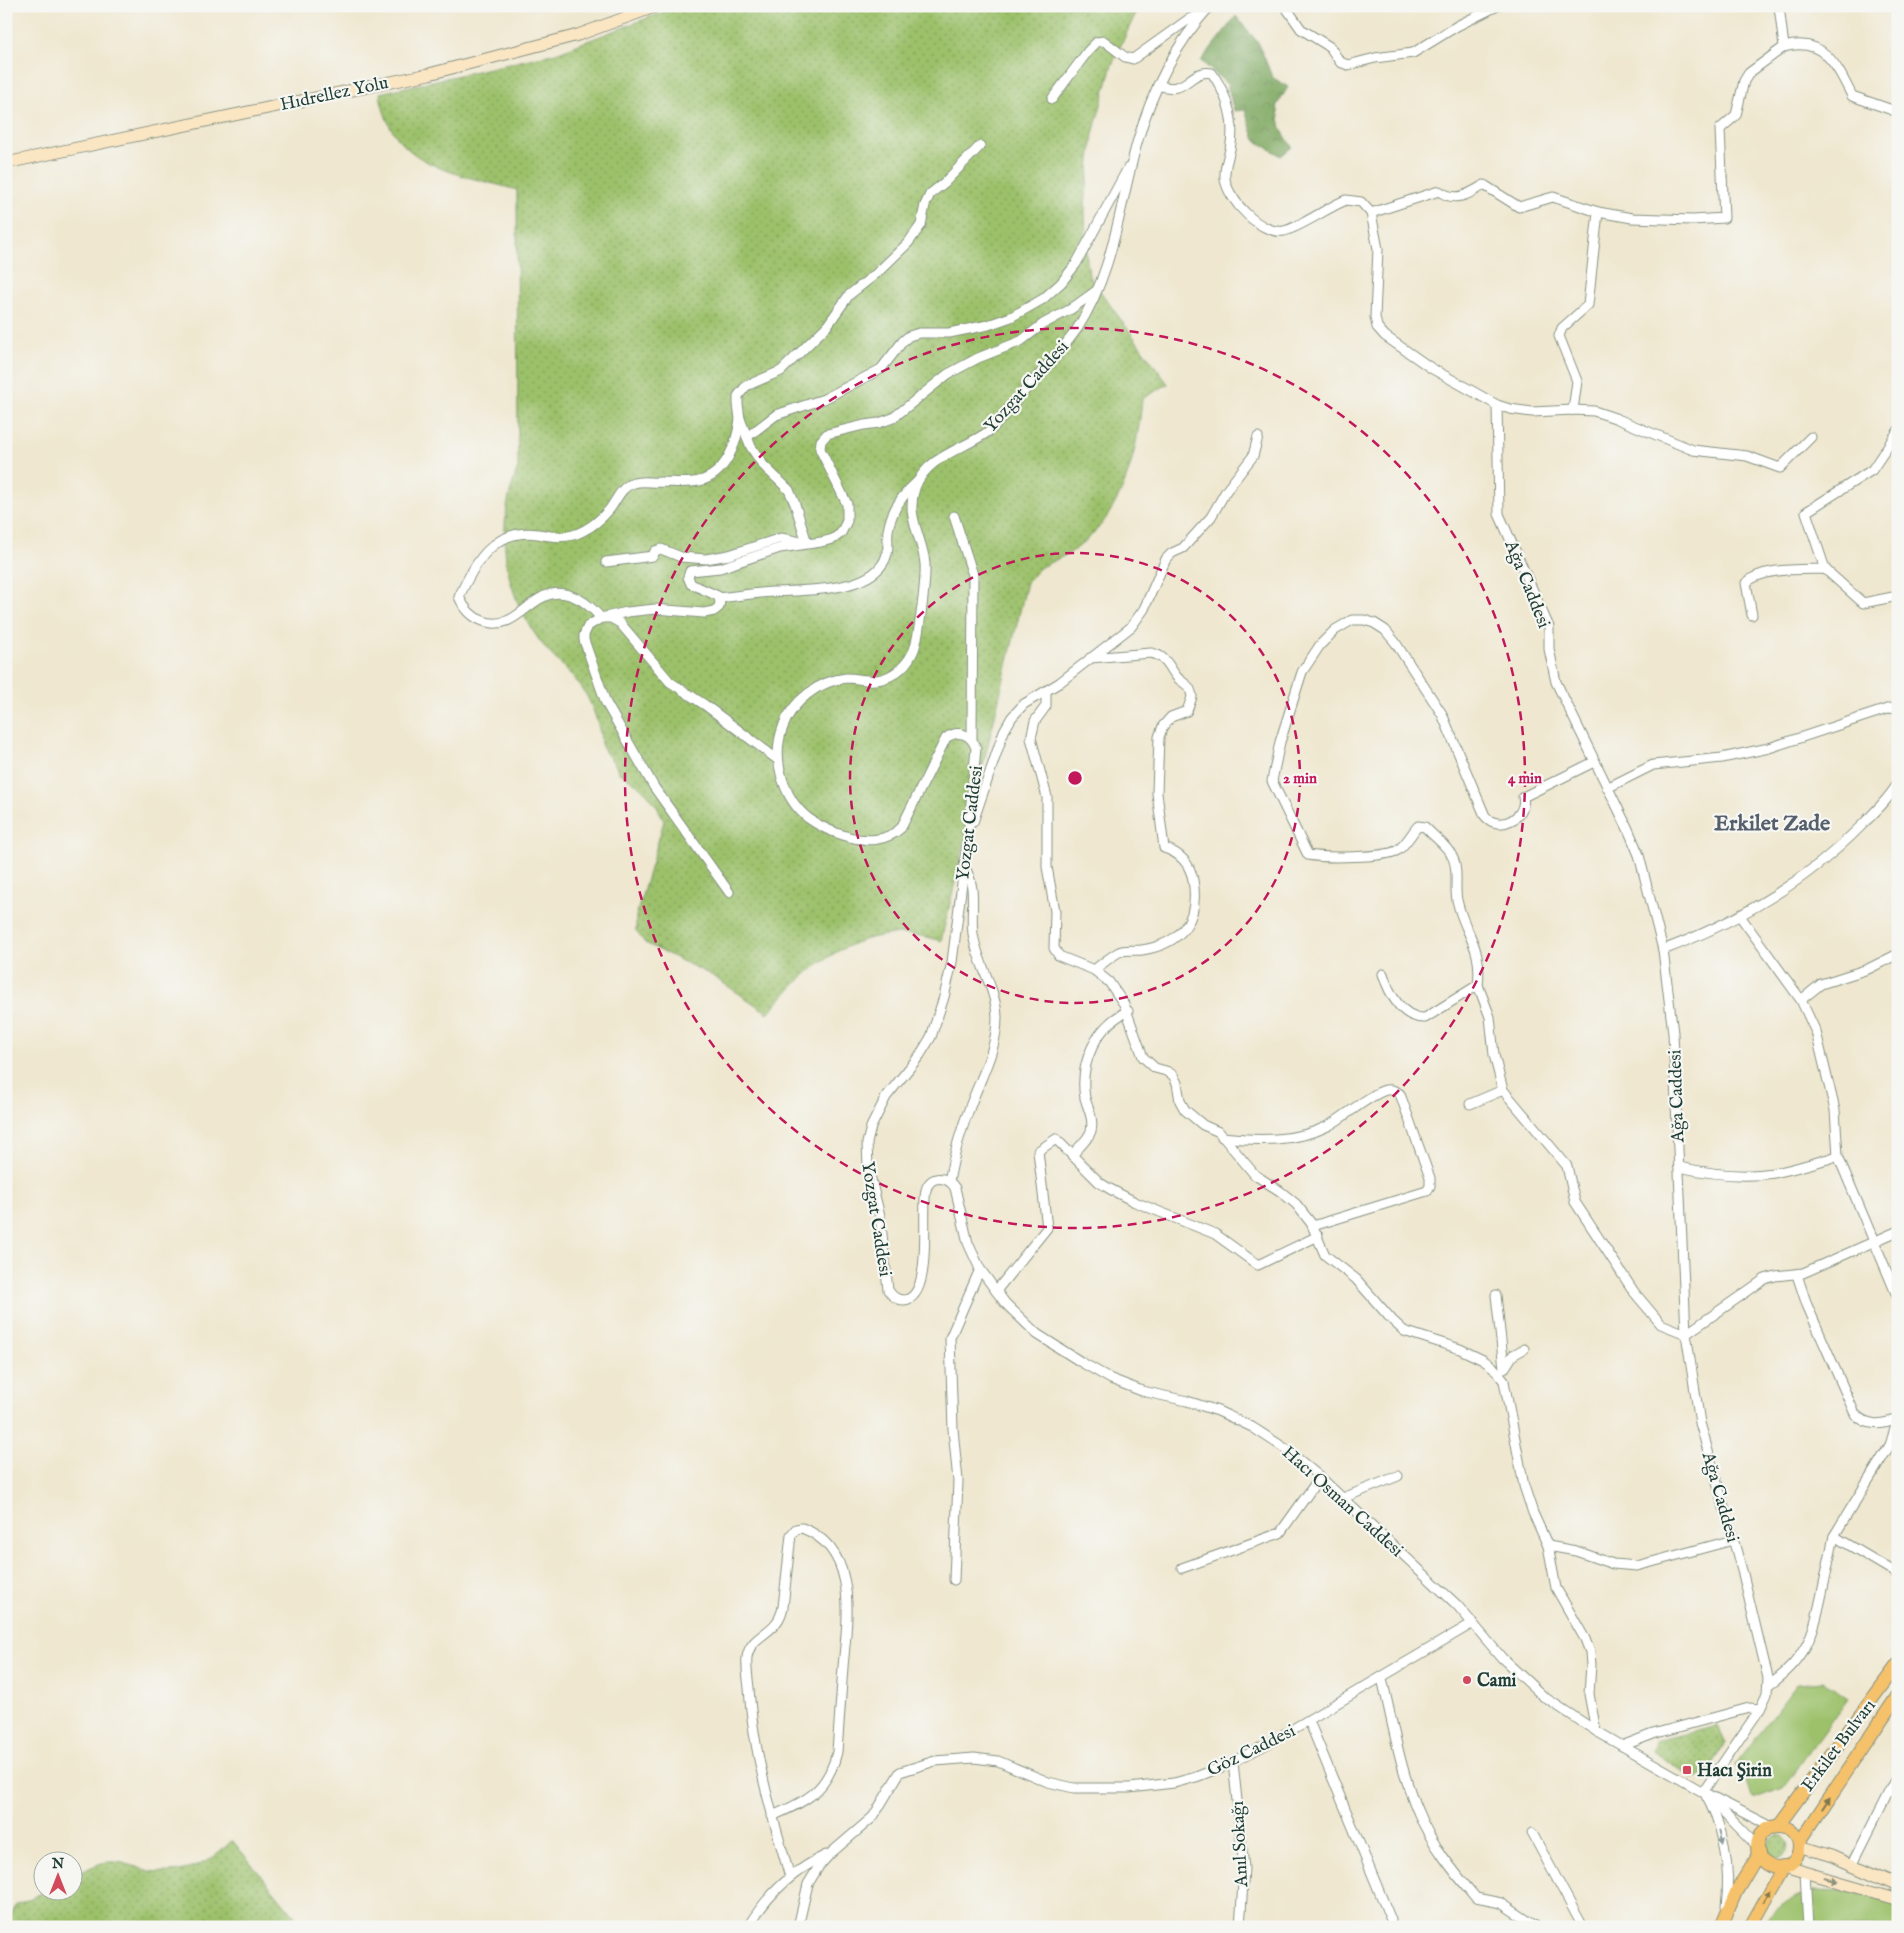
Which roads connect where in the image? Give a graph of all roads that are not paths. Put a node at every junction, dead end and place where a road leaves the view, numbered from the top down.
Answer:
1 (657, 6) edge
2 (1210, 6) edge
3 (1285, 6) edge
4 (1497, 6) edge
5 (1779, 6) edge
6 (1202, 14) junction
7 (1784, 47) junction
8 (1158, 85) junction
9 (1052, 100) dead end
10 (1898, 112) edge
11 (980, 146) dead end
12 (1133, 159) junction
13 (6, 163) edge
14 (1598, 212) junction
15 (1371, 213) junction
16 (1097, 291) junction
17 (1497, 405) junction
18 (1573, 410) junction
19 (740, 419) junction
20 (1898, 431) edge
21 (747, 437) junction
22 (1258, 437) dead end
23 (1812, 437) dead end
24 (918, 482) junction
25 (954, 516) dead end
26 (806, 543) junction
27 (606, 562) dead end
28 (1825, 569) junction
29 (1898, 596) edge
30 (720, 598) junction
31 (1752, 616) dead end
32 (601, 618) junction
33 (1090, 658) junction
34 (1046, 692) junction
35 (1898, 708) edge
36 (972, 739) junction
37 (778, 760) junction
38 (1594, 762) junction
39 (1898, 783) edge
40 (1607, 788) junction
41 (968, 836) junction
42 (964, 868) junction
43 (729, 892) dead end
44 (1740, 916) junction
45 (1663, 950) junction
46 (1898, 954) edge
47 (1094, 970) junction
48 (1384, 974) dead end
49 (1478, 985) junction
50 (1801, 1000) junction
51 (1128, 1011) junction
52 (1503, 1090) junction
53 (1470, 1104) dead end
54 (1222, 1137) junction
55 (1072, 1155) junction
56 (1838, 1156) junction
57 (1679, 1167) junction
58 (952, 1184) junction
59 (1312, 1226) junction
60 (1898, 1231) edge
61 (1318, 1236) junction
62 (1872, 1241) junction
63 (980, 1269) junction
64 (1797, 1275) junction
65 (996, 1291) junction
66 (1496, 1295) dead end
67 (1898, 1298) edge
68 (1686, 1334) junction
69 (1524, 1348) dead end
70 (1502, 1372) junction
71 (1898, 1419) edge
72 (1398, 1476) dead end
73 (1320, 1477) junction
74 (1343, 1498) junction
75 (1834, 1536) junction
76 (1733, 1540) junction
77 (1548, 1546) junction
78 (1182, 1568) dead end
79 (1898, 1574) edge
80 (954, 1580) dead end
81 (1473, 1624) junction
82 (1898, 1664) edge
83 (1382, 1678) junction
84 (1768, 1686) junction
85 (1898, 1696) edge
86 (1760, 1709) junction
87 (1310, 1721) junction
88 (1596, 1731) junction
89 (1622, 1746) junction
90 (1233, 1762) junction
91 (1898, 1774) edge
92 (1703, 1792) junction
93 (772, 1816) junction
94 (1775, 1826) junction
95 (1532, 1833) dead end
96 (1799, 1844) junction
97 (1758, 1850) junction
98 (831, 1852) junction
99 (1852, 1865) junction
100 (1784, 1866) junction
101 (1805, 1872) junction
102 (790, 1877) junction
103 (1898, 1885) edge
104 (1898, 1899) edge
105 (1391, 1920) dead end
106 (1723, 1921) edge
107 (748, 1927) edge
108 (798, 1927) edge
109 (1240, 1927) edge
110 (1537, 1927) edge
111 (1583, 1927) edge
112 (1750, 1927) edge
113 (1808, 1927) edge

1 - 13 street, Hıdrellez Yolu
2 - 6 street, Yozgat Caddesi
3 - 4 street
5 - 7 street
6 - 8 street, Yozgat Caddesi
6 - 9 street
7 - 10 street
7 - 14 street
8 - 12 street, Yozgat Caddesi
8 - 15 street
11 - 19 street
12 - 16 street, Yozgat Caddesi
12 - 21 street
14 - 15 street
14 - 18 street
15 - 17 street
16 - 24 street, Yozgat Caddesi
16 - 26 street
17 - 18 street
17 - 38 street, Ağa Caddesi
18 - 23 street
19 - 21 street
19 - 32 street
20 - 28 street
21 - 26 street
22 - 33 street
24 - 30 street
24 - 37 street, Yozgat Caddesi
25 - 36 street
26 - 27 street
26 - 30 street
28 - 29 street
28 - 31 street
30 - 32 street
32 - 37 street
32 - 43 street
33 - 34 street
33 - 47 street
34 - 41 street
34 - 47 street
35 - 40 street
36 - 37 street, Yozgat Caddesi
36 - 41 street, Yozgat Caddesi
38 - 40 street, Ağa Caddesi
38 - 49 street
39 - 44 street
40 - 45 street, Ağa Caddesi
41 - 42 street, Yozgat Caddesi
42 - 58 street
42 - 58 street, Yozgat Caddesi
44 - 45 street
44 - 50 street
45 - 57 street, Ağa Caddesi
46 - 50 street
47 - 51 street
48 - 49 street
49 - 52 street
50 - 56 street
51 - 54 street
51 - 55 street
52 - 53 street
52 - 68 street
54 - 59 street
54 - 59 street
55 - 61 street
55 - 65 street
56 - 57 street
56 - 62 street
57 - 68 street, Ağa Caddesi
58 - 63 street, Hacı Osman Caddesi
59 - 61 street
60 - 62 street
61 - 70 street
62 - 64 street
62 - 67 street
63 - 65 street, Hacı Osman Caddesi
63 - 80 street
64 - 68 street
64 - 71 street
65 - 73 street, Hacı Osman Caddesi
66 - 70 street
68 - 76 street, Ağa Caddesi
69 - 70 street
70 - 77 street
71 - 75 street
72 - 74 street
73 - 74 street, Hacı Osman Caddesi
73 - 78 street
74 - 81 street, Hacı Osman Caddesi
75 - 79 street
75 - 84 street
76 - 77 street
76 - 84 street, Ağa Caddesi
77 - 88 street
81 - 83 street, Göz Caddesi
81 - 88 street, Hacı Osman Caddesi
82 - 94 main road, Erkilet Bulvarı
83 - 87 street, Göz Caddesi
83 - 110 street
84 - 86 street, Ağa Caddesi
96 -> 85 main road, Erkilet Bulvarı
86 - 89 street
86 - 92 street, Ağa Caddesi
87 - 90 street, Göz Caddesi
87 - 105 street
88 - 89 street, Hacı Osman Caddesi
89 - 92 street, Hacı Osman Caddesi
90 - 98 street, Göz Caddesi
90 - 109 street, Anıl Sokağı
91 - 99 street
92 - 94 street
92 - 97 street
92 -> 106 street
93 - 93 street
93 - 102 street
94 - 96 main road
94 - 97 main road
95 - 111 street
96 - 99 street
96 - 100 main road
97 - 100 main road
97 - 106 main road
98 - 102 street
98 - 108 street, Göz Caddesi
99 - 103 street
100 - 101 street
112 -> 100 main road
101 -> 104 street
101 - 113 street
102 - 107 street

